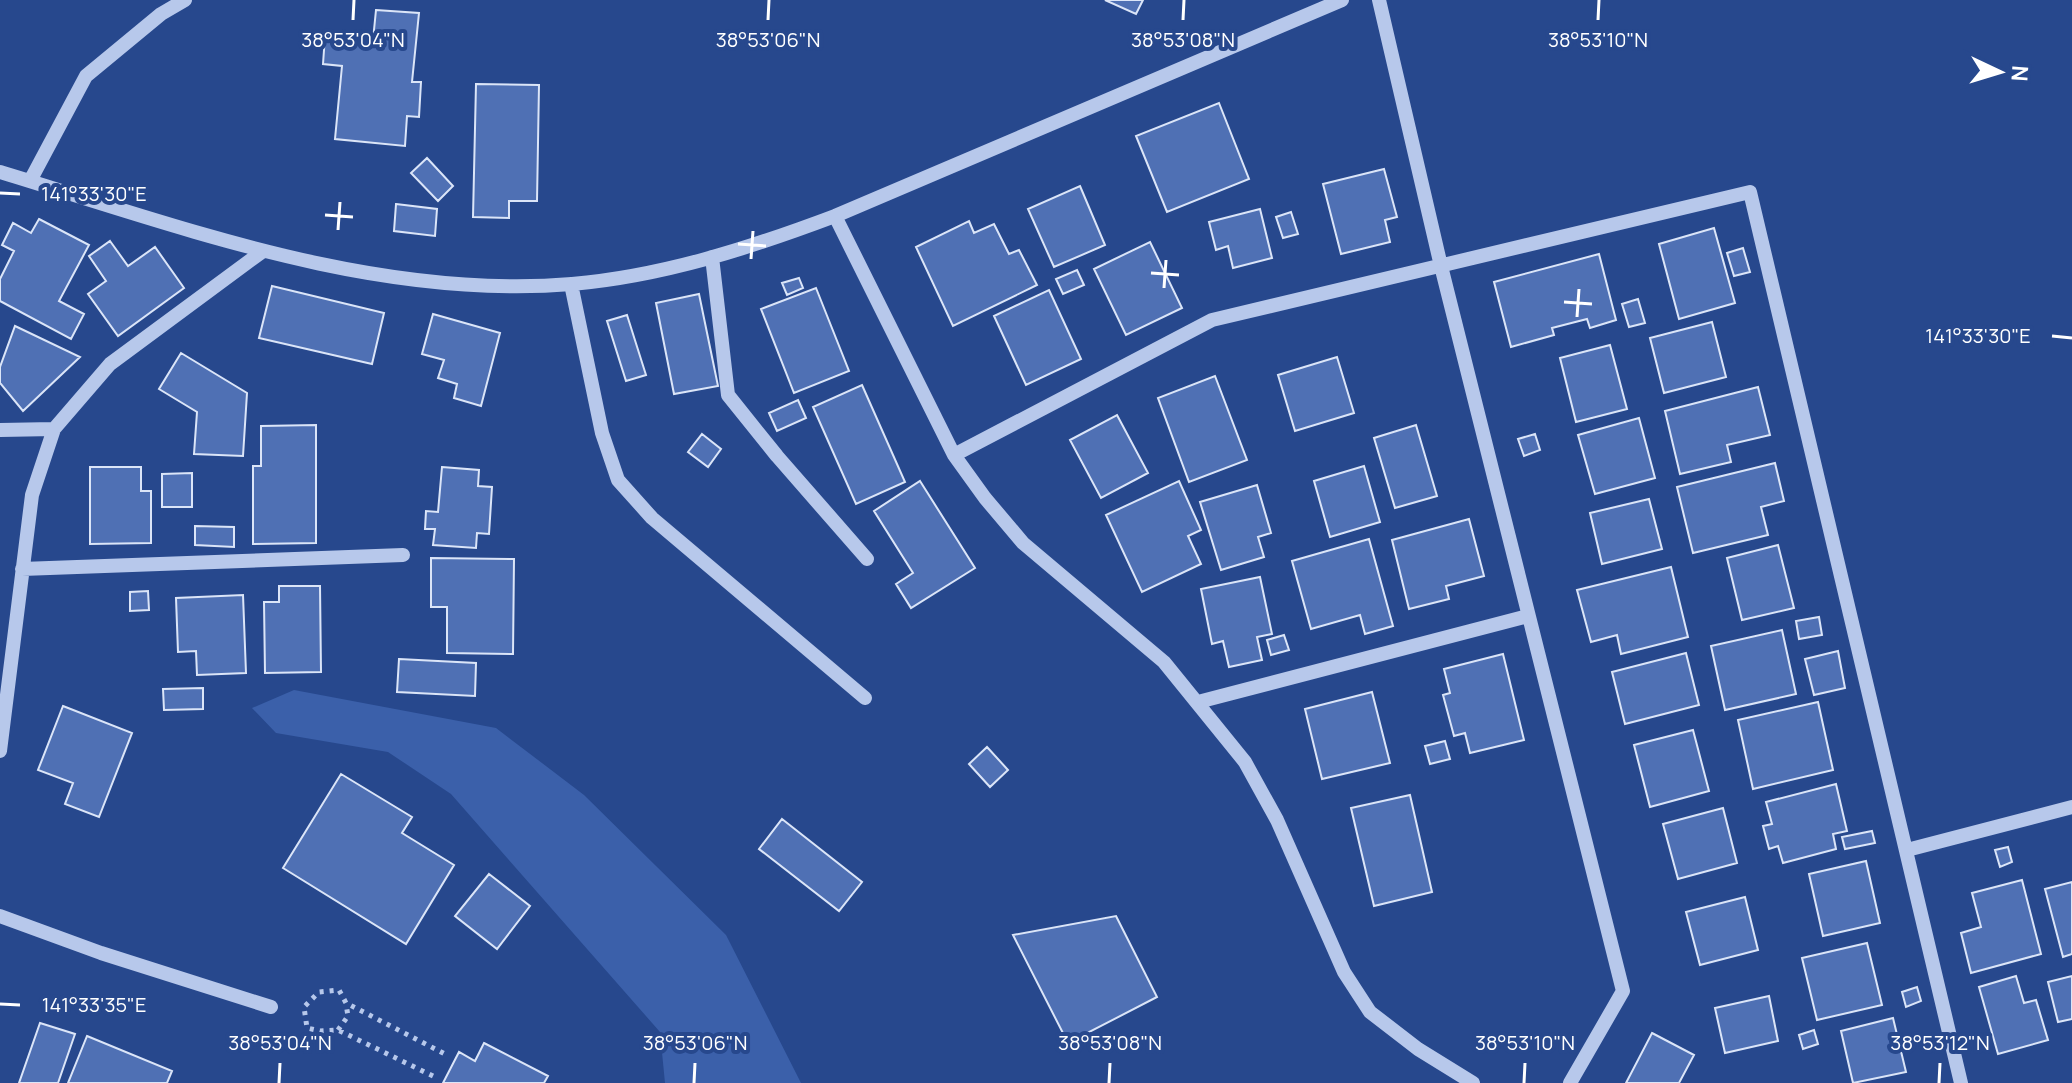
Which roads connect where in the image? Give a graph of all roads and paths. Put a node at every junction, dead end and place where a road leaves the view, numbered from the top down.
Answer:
1 (185, 0) edge
2 (1342, 0) edge
3 (1379, 0) edge
4 (0, 172) edge
5 (30, 181) junction
6 (835, 216) junction
7 (263, 251) junction
8 (712, 257) junction
9 (1441, 266) junction
10 (571, 284) junction
11 (54, 429) junction
12 (0, 430) edge
13 (954, 455) junction
14 (403, 555) dead end
15 (867, 559) dead end
16 (22, 569) junction
17 (1528, 616) junction
18 (865, 698) dead end
19 (1198, 702) junction
20 (0, 751) edge
21 (2072, 807) edge
22 (1907, 850) junction
23 (0, 916) edge
24 (346, 1003) junction
25 (271, 1007) dead end
26 (338, 1030) junction
27 (445, 1054) dead end
28 (433, 1076) dead end
29 (1473, 1083) edge
30 (1570, 1083) edge
31 (1961, 1083) edge

1 - 5 street
2 - 6 street
3 - 9 street
4 - 5 street
5 - 7 street
6 - 8 street
6 - 13 street
7 - 10 street
7 - 11 street
8 - 10 street
8 - 15 street
9 - 13 street
9 - 17 street
9 - 22 street
10 - 18 street
11 - 12 street
11 - 16 street
13 - 19 street
14 - 16 street
16 - 20 street
17 - 19 street
17 - 30 street
19 - 29 street
21 - 22 street
22 - 31 street
23 - 25 street
24 - 26 path
24 - 26 path
24 - 27 path
26 - 28 path

